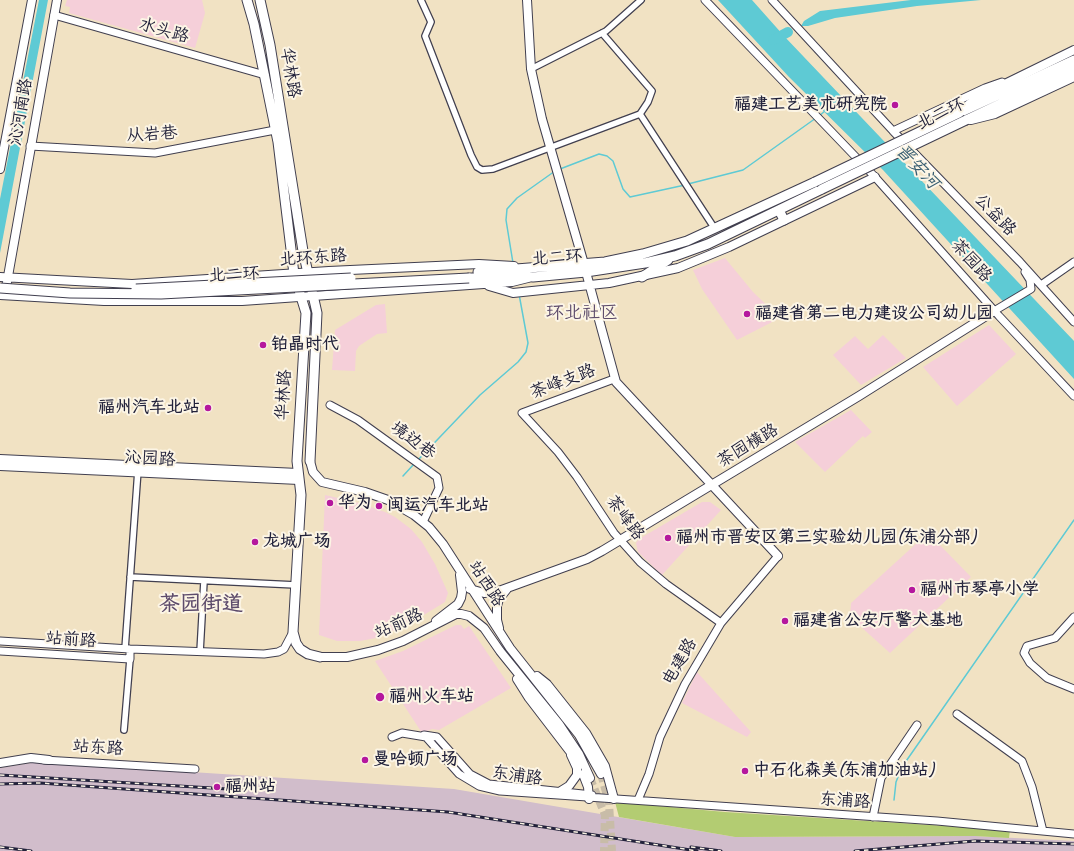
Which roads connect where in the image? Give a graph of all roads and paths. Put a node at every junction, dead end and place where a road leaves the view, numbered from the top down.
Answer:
1 (32, 0) edge
2 (57, 0) edge
3 (248, 0) edge
4 (260, 0) edge
5 (421, 0) edge
6 (527, 0) edge
7 (641, 0) edge
8 (705, 0) edge
9 (772, 0) edge
10 (54, 15) junction
11 (602, 33) junction
12 (1074, 50) edge
13 (1074, 60) edge
14 (1074, 68) edge
15 (531, 69) junction
16 (265, 76) junction
17 (1015, 78) junction
18 (1074, 78) edge
19 (960, 113) junction
20 (640, 114) junction
21 (966, 120) junction
22 (275, 130) junction
23 (893, 131) junction
24 (3, 140) edge
25 (30, 146) junction
26 (551, 148) junction
27 (0, 169) edge
28 (875, 177) junction
29 (779, 210) junction
30 (784, 220) junction
31 (716, 229) junction
32 (675, 256) junction
33 (1014, 256) junction
34 (1074, 262) edge
35 (585, 268) junction
36 (307, 273) junction
37 (516, 273) junction
38 (294, 274) junction
39 (469, 275) junction
40 (4, 277) edge
41 (642, 277) junction
42 (0, 282) edge
43 (483, 284) junction
44 (589, 285) junction
45 (1041, 285) junction
46 (0, 294) edge
47 (313, 297) junction
48 (301, 298) junction
49 (994, 311) junction
50 (1074, 322) edge
51 (614, 379) junction
52 (1074, 396) edge
53 (330, 405) dead end
54 (522, 413) joint
55 (0, 458) edge
56 (310, 461) joint
57 (0, 466) edge
58 (138, 470) junction
59 (298, 477) junction
60 (712, 486) junction
61 (423, 522) junction
62 (620, 540) junction
63 (778, 556) joint
64 (459, 569) junction
65 (130, 577) junction
66 (204, 581) junction
67 (296, 585) junction
68 (470, 589) junction
69 (508, 589) junction
70 (1074, 617) edge
71 (721, 623) junction
72 (484, 628) joint
73 (424, 630) junction
74 (293, 632) junction
75 (500, 633) junction
76 (0, 641) edge
77 (128, 649) junction
78 (0, 650) edge
79 (500, 651) junction
80 (200, 652) junction
81 (320, 656) joint
82 (130, 659) junction
83 (525, 667) junction
84 (1074, 689) edge
85 (957, 714) dead end
86 (917, 725) dead end
87 (124, 730) dead end
88 (416, 735) junction
89 (392, 737) dead end
90 (570, 750) junction
91 (49, 760) joint
92 (0, 764) edge
93 (195, 769) dead end
94 (601, 774) tunnel mouth
95 (590, 778) tunnel mouth
96 (562, 791) junction
97 (589, 796) junction
98 (614, 799) junction
99 (638, 800) junction
100 (873, 818) junction
101 (1043, 831) junction
102 (1074, 834) edge

1 - 24 main road, 沁河南路
2 - 10 main road, 沁河南路
3 - 16 main road, 华林路
4 - 36 main road, 华林路
5 - 26 street
6 - 15 main road
7 - 11 street
8 - 28 street, 茶园路
9 - 23 street, 公益路
10 - 16 street, 水头路
10 - 25 main road, 沁河南路
11 - 15 street
11 - 20 street
12 - 17 main road
13 - 19 main road, 北二环
14 - 21 main road, 北二环
15 - 26 main road
16 - 22 main road, 华林路
17 - 19 main road
17 - 23 street
18 - 21 main road
19 - 31 main road, 北二环, bridge
20 - 26 street
20 - 31 street
21 - 29 main road, 北二环, bridge
22 - 25 street, 从岩巷
22 - 38 main road, 华林路
23 - 33 street, 公益路
24 - 27 main road, 沁河南路
25 - 40 main road, 沁河南路
26 - 35 main road
28 - 30 main road
28 - 49 street, 茶园路
29 - 30 main road
29 - 32 main road, 北二环
30 - 41 main road
31 - 35 main road, 北二环
32 - 35 main road, 北二环
32 - 41 main road
33 - 45 street, 公益路
33 - 49 street
34 - 45 street
35 - 37 main road, 北二环
35 - 44 main road
36 - 37 main road, 北环东路
36 - 38 main road, 北环东路
36 - 47 main road, 华林路
37 - 39 main road, 北二环
37 - 43 main road
38 - 40 main road, 北环东路
38 - 48 main road, 华林路
39 - 42 main road, 北二环, bridge
39 - 46 main road, 北二环, bridge
40 - 46 main road, 沁河南路
41 - 44 main road
43 - 44 main road
43 - 47 main road
44 - 51 main road
45 - 50 street, 公益路
46 - 48 main road
47 - 48 main road
47 - 56 main road, 华林路
48 - 59 main road, 华林路
49 - 52 street, 茶园路
49 - 60 main road, 茶园横路
51 - 54 street, 茶峰支路
51 - 60 main road
53 - 61 street, 境边巷
54 - 62 street, 茶峰路
55 - 58 main road
56 - 61 main road, 站西路
57 - 58 main road, 沁园路
58 - 59 main road
58 - 65 street
59 - 67 main road, 华林路
60 - 62 main road, 茶园横路
60 - 63 main road
61 - 64 main road, 站西路
62 - 69 main road, 茶园横路
62 - 71 street, 茶峰路
63 - 71 street, 电建路
64 - 68 main road, 站西路
64 - 73 main road
65 - 66 street
65 - 77 street
66 - 67 street
66 - 80 street
67 - 74 main road, 华林路
68 - 69 main road, 茶园横路
68 - 75 main road, 站西路
69 - 75 main road
70 - 84 street
71 - 99 street, 电建路
72 - 73 main road, 站前路
72 - 79 main road, 站西路
73 - 81 main road, 站前路
74 - 80 street, 站前路
74 - 81 main road, 华林路
75 - 83 main road, 站西路
76 - 77 street, 站前路
77 - 80 street, 站前路
77 - 82 street
78 - 82 street, 站前路
79 - 90 main road
79 - 95 main road, 站西路
82 - 87 street
83 - 94 main road, 站西路
83 - 98 main road
85 - 101 street
86 - 100 street
88 - 89 street
88 - 96 street, 东浦路
88 - 97 street, 东浦路
90 - 96 main road
90 - 97 main road
91 - 92 main road
91 - 93 street, 站东路
96 - 97 street, 东浦路
97 - 98 street, 东浦路
98 - 99 street, 东浦路
99 - 100 street, 东浦路
100 - 101 street, 东浦路
101 - 102 street, 东浦路

